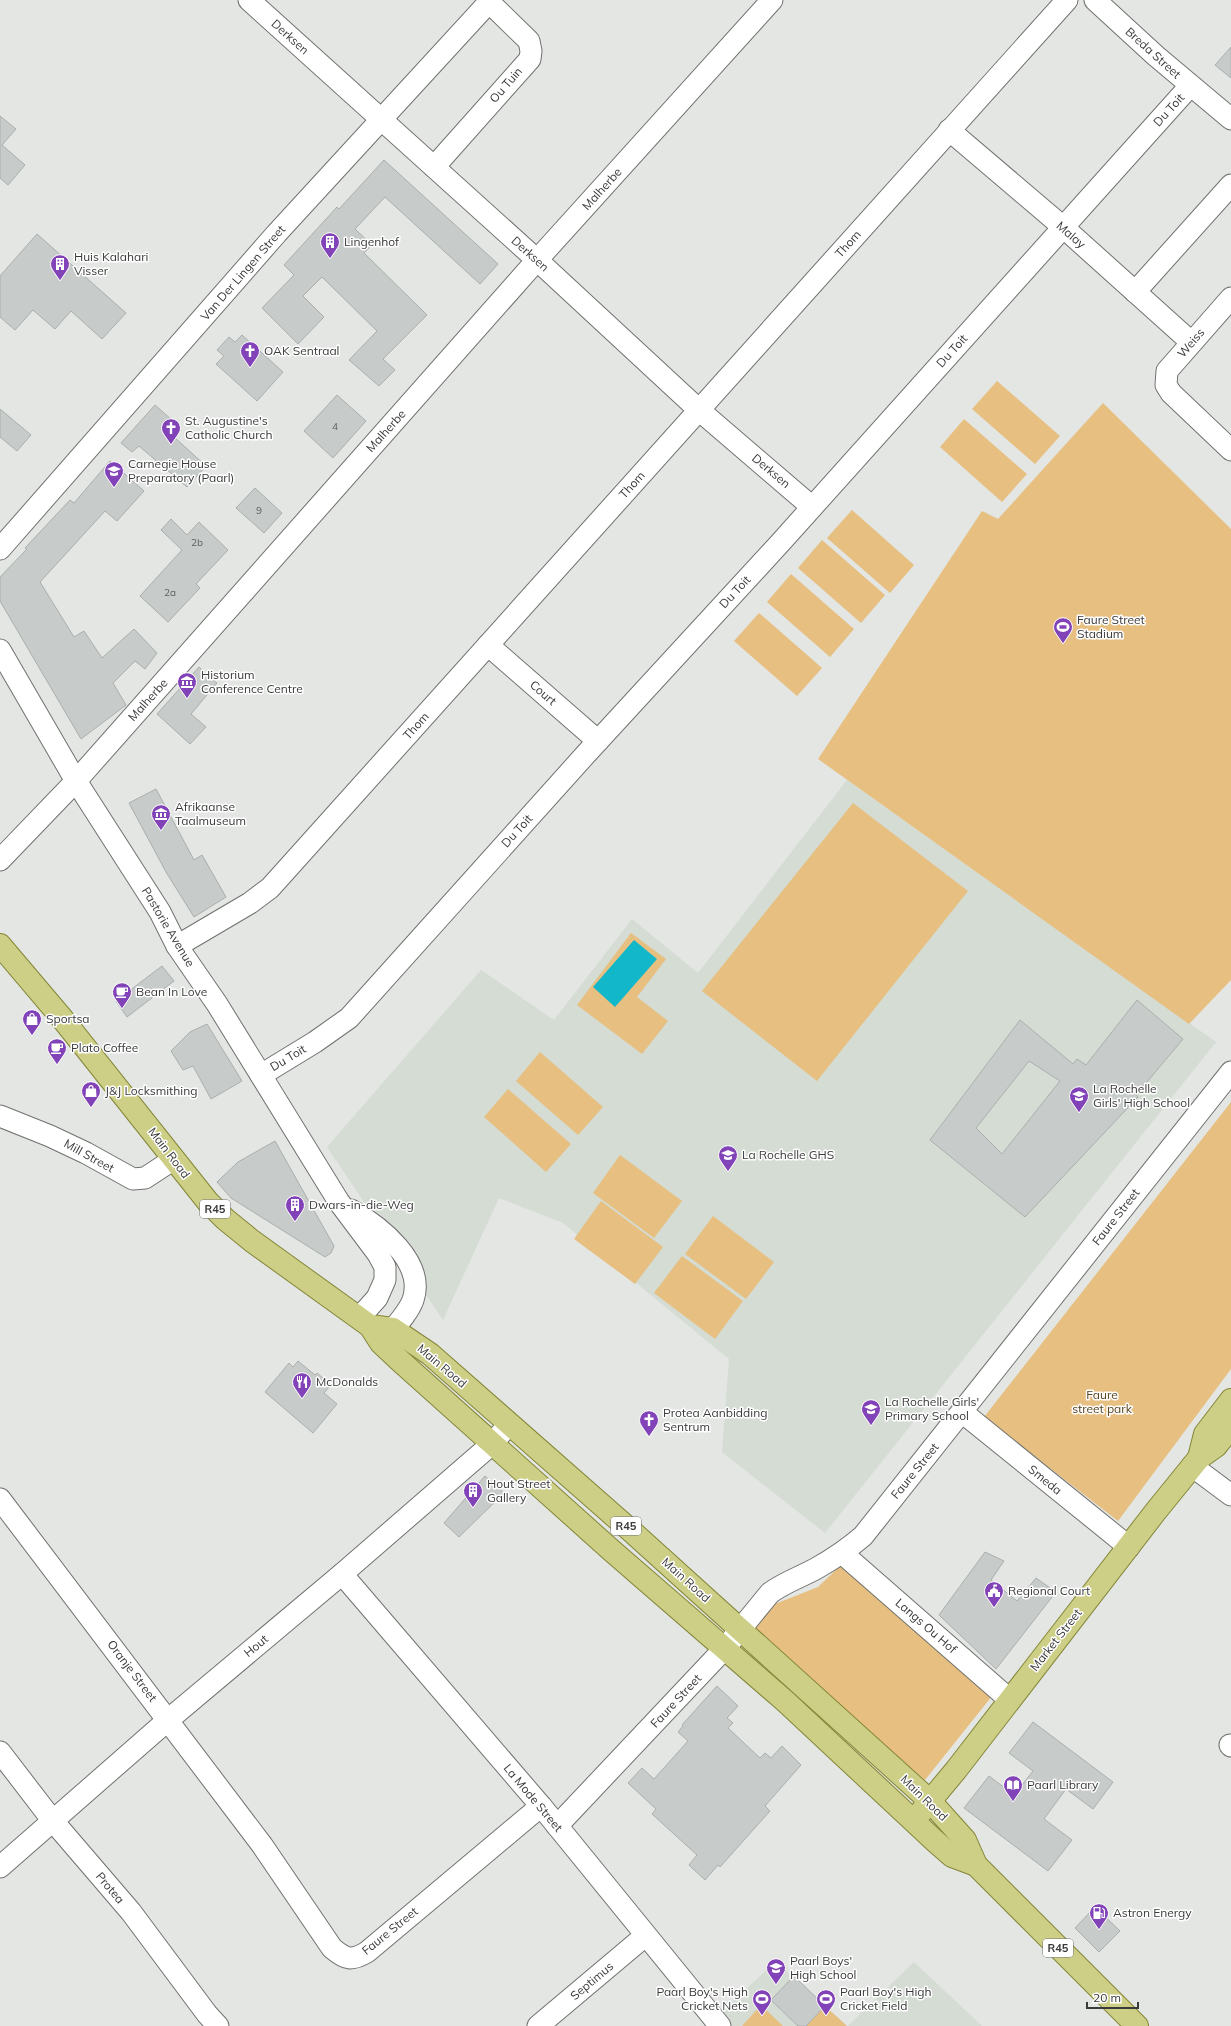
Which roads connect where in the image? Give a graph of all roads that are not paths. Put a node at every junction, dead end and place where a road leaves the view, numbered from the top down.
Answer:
1 (249, 0) edge
2 (772, 0) edge
3 (1067, 0) edge
4 (1094, 0) edge
5 (490, 1) edge
6 (1190, 86) junction
7 (382, 119) junction
8 (1231, 119) edge
9 (949, 130) junction
10 (434, 168) junction
11 (1231, 185) edge
12 (1063, 227) junction
13 (537, 260) junction
14 (1136, 292) junction
15 (1231, 298) edge
16 (1191, 342) junction
17 (699, 410) junction
18 (1231, 450) edge
19 (812, 507) junction
20 (0, 550) edge
21 (488, 646) junction
22 (0, 650) edge
23 (598, 741) junction
24 (76, 781) junction
25 (0, 860) edge
26 (0, 945) edge
27 (177, 946) junction
28 (1231, 1072) edge
29 (260, 1074) junction
30 (0, 1116) edge
31 (174, 1159) junction
32 (338, 1202) junction
33 (376, 1329) junction
34 (1231, 1400) edge
35 (962, 1412) junction
36 (510, 1424) junction
37 (1231, 1427) edge
38 (493, 1443) junction
39 (1196, 1462) junction
40 (1231, 1495) edge
41 (0, 1499) edge
42 (1129, 1547) junction
43 (842, 1553) junction
44 (342, 1574) junction
45 (742, 1630) junction
46 (726, 1648) junction
47 (1010, 1700) junction
48 (168, 1720) junction
49 (0, 1752) edge
50 (930, 1801) junction
51 (541, 1806) junction
52 (53, 1821) junction
53 (913, 1822) junction
54 (557, 1826) junction
55 (262, 1845) joint
56 (976, 1865) junction
57 (0, 1867) edge
58 (645, 1936) junction
59 (206, 2022) edge
60 (538, 2026) edge
61 (720, 2026) edge
62 (1137, 2026) edge

1 - 7 street, Derksen
2 - 13 street, Malherbe
3 - 9 street, Thom
4 - 6 street, Breda Street
5 - 7 street, Van Der Lingen Street
5 - 10 street, Ou Tuin
6 - 8 street, Breda Street
6 - 12 street, Du Toit
7 - 10 street, Derksen
7 - 20 street, Van Der Lingen Street
9 - 12 street, Malay
9 - 17 street, Thom
10 - 13 street, Derksen
11 - 14 street
12 - 14 street, Malay
12 - 19 street, Du Toit
13 - 17 street, Derksen
13 - 24 street, Malherbe
14 - 16 street, Malay
15 - 16 street, Weiss
16 - 18 street, Weiss
17 - 19 street, Derksen
17 - 21 street, Thom
19 - 23 street, Du Toit
21 - 23 street, Court
21 - 27 street, Thom
22 - 24 street, Pastorie Avenue
23 - 29 street, Du Toit
24 - 25 street, Malherbe
24 - 27 street, Pastorie Avenue
26 - 31 main road, Main Road / R45
27 - 29 street, Pastorie Avenue
28 - 35 street, Faure Street
29 - 32 street, Pastorie Avenue
30 - 31 street, Mill Street
31 - 33 main road, Main Road / R45
32 - 33 street, Pastorie Avenue
32 - 33 street, Pastorie Avenue
33 - 36 main road, Main Road / R45
33 - 38 main road, Main Road / R45
34 - 39 main road, Market Street
35 - 42 street, Smeda
35 - 43 street, Faure Street
36 - 38 street, Hout
36 - 45 main road, Main Road / R45
37 - 39 main road, Market Street
38 - 44 street, Hout
38 - 46 main road, Main Road / R45
39 - 40 street
39 - 42 main road, Market Street
41 - 48 street, Oranje Street
42 - 47 main road, Market Street
43 - 45 street, Faure Street
43 - 47 street, Langs Ou Hof
44 - 48 street, Hout
44 - 51 street, La Mode Street
45 - 46 street, Faure Street
45 - 50 main road, Main Road / R45
46 - 53 main road, Main Road / R45
46 - 54 street, Faure Street
47 - 50 main road, Market Street
48 - 52 street, Hout
48 - 55 street, Oranje Street
49 - 52 street, Protea
50 - 53 main road, Market Street
50 - 56 main road, Main Road / R45
51 - 54 street, La Mode Street
51 - 55 street, Faure Street
52 - 57 street, Hout
52 - 59 street, Protea
53 - 56 main road, Main Road / R45
54 - 58 street, La Mode Street
56 - 62 main road, Main Road / R45
58 - 60 street, Septimus
58 - 61 street, La Mode Street

